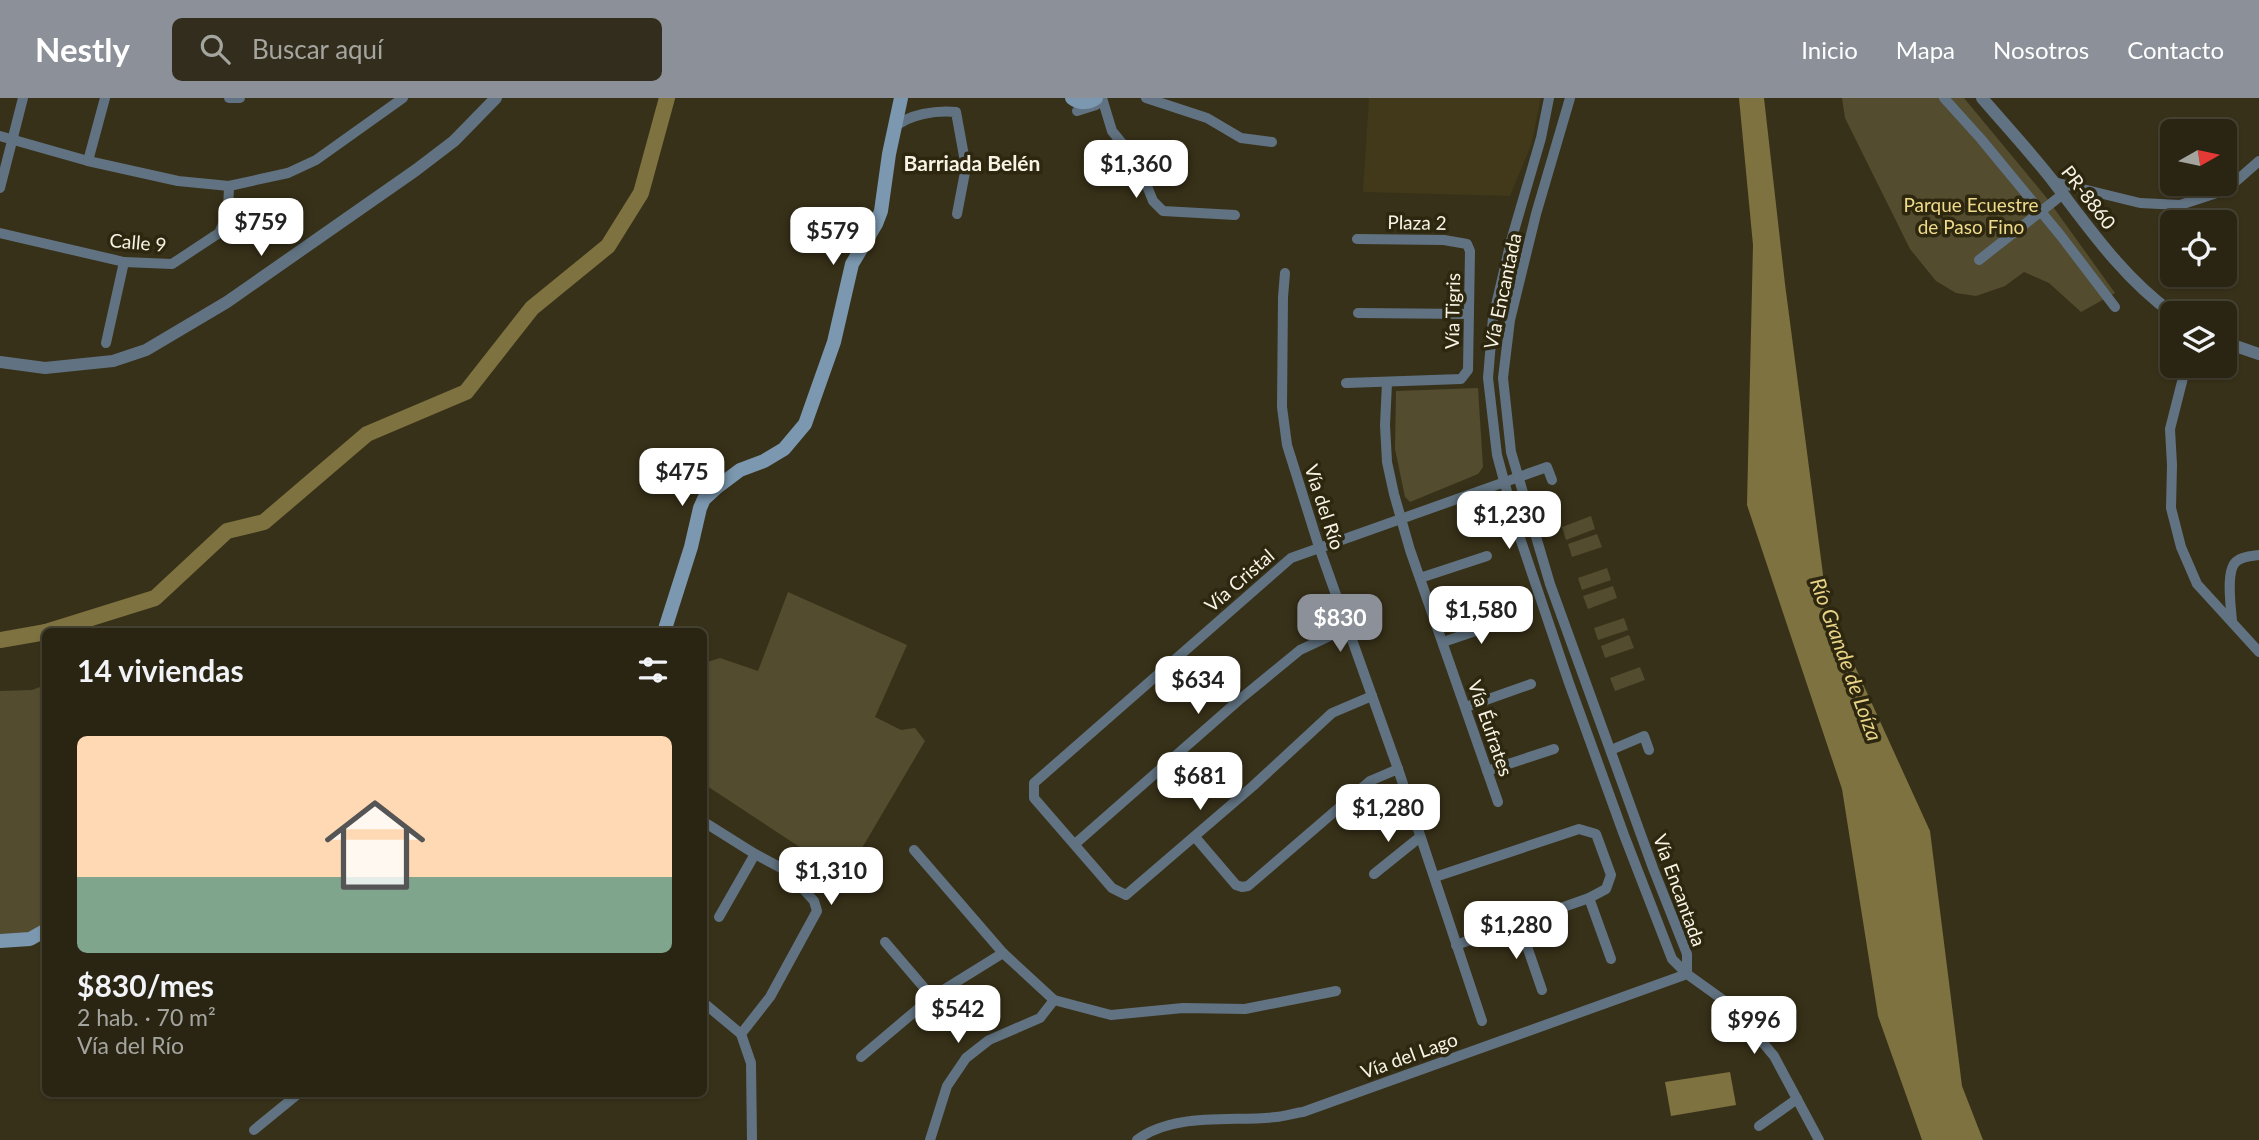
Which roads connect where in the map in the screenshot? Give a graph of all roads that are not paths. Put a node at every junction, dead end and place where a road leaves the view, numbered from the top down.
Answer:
1 (23, 98) edge
2 (105, 98) edge
3 (229, 98) edge
4 (240, 98) edge
5 (403, 98) edge
6 (496, 98) edge
7 (1146, 98) edge
8 (1549, 98) edge
9 (1570, 98) edge
10 (1944, 98) edge
11 (1982, 98) edge
12 (899, 99) edge
13 (1100, 100) edge
14 (1075, 105) edge
15 (894, 129) junction
16 (0, 136) edge
17 (14, 139) junction
18 (1272, 142) dead end
19 (88, 161) junction
20 (2259, 161) edge
21 (2054, 182) junction
22 (229, 186) junction
23 (0, 188) edge
24 (2063, 194) junction
25 (2041, 211) junction
26 (957, 214) dead end
27 (1235, 215) dead end
28 (0, 233) edge
29 (1357, 239) dead end
30 (1470, 251) joint
31 (1979, 260) dead end
32 (124, 262) junction
33 (1285, 274) dead end
34 (2160, 304) edge
35 (2115, 307) dead end
36 (1357, 313) dead end
37 (1469, 314) junction
38 (106, 343) dead end
39 (2237, 346) edge
40 (2259, 354) edge
41 (0, 362) edge
42 (2183, 378) edge
43 (1346, 383) dead end
44 (1387, 383) junction
45 (1518, 477) junction
46 (1552, 481) dead end
47 (1504, 482) junction
48 (1402, 520) junction
49 (1319, 547) junction
50 (2259, 555) edge
51 (1487, 556) dead end
52 (1420, 578) junction
53 (1508, 620) dead end
54 (2232, 621) junction
55 (665, 628) edge
56 (1347, 628) junction
57 (1443, 642) junction
58 (2259, 652) edge
59 (1531, 684) dead end
60 (1372, 696) junction
61 (1466, 707) junction
62 (1554, 749) dead end
63 (1611, 750) junction
64 (1649, 750) dead end
65 (1398, 769) junction
66 (1487, 771) junction
67 (1498, 802) dead end
68 (707, 824) edge
69 (1195, 836) junction
70 (1420, 837) junction
71 (1075, 844) junction
72 (914, 850) dead end
73 (755, 854) junction
74 (1374, 874) dead end
75 (1435, 877) junction
76 (1589, 898) junction
77 (719, 917) dead end
78 (1519, 923) junction
79 (42, 932) edge
80 (0, 941) edge
81 (885, 942) dead end
82 (1455, 945) junction
83 (1003, 953) junction
84 (1611, 959) dead end
85 (1687, 974) junction
86 (1542, 990) dead end
87 (1336, 991) dead end
88 (932, 997) junction
89 (1054, 1000) junction
90 (707, 1006) edge
91 (1482, 1021) dead end
92 (741, 1034) junction
93 (861, 1057) dead end
94 (294, 1097) edge
95 (1797, 1099) junction
96 (1759, 1126) dead end
97 (254, 1130) dead end
98 (752, 1140) edge
99 (930, 1140) edge
100 (1137, 1140) edge
101 (1819, 1140) edge

1 - 17 street
2 - 19 street
3 - 4 street
5 - 22 street
6 - 41 street
7 - 18 street
8 - 47 street, Vía Encantada
9 - 45 street, Vía Encantada
10 - 25 street
11 - 21 street, PR-8860 / PR-8860
12 - 15 main road
13 - 14 main road
13 - 27 street
15 - 26 street
15 - 55 main road
16 - 17 street
17 - 19 street
17 - 23 street
19 - 22 street
20 - 21 street
21 - 24 street, PR-8860 / PR-8860
22 - 32 street, Calle 9
24 - 25 street
24 - 34 street, PR-8860 / PR-8860
25 - 31 street
25 - 35 street
28 - 32 street, Calle 9
29 - 30 street, Plaza 2
30 - 37 street, Vía Tigris
32 - 38 street
33 - 49 street, Vía del Río
36 - 37 street
37 - 44 street, Vía Tigris
39 - 40 street
42 - 54 street
43 - 44 street, Vía Tigris
44 - 48 street, Vía Éufrates
45 - 46 street, Vía Cristal
45 - 47 street, Vía Cristal
45 - 63 street, Vía Encantada
47 - 48 street, Vía Cristal
47 - 85 street, Vía Encantada
48 - 49 street, Vía Cristal
48 - 52 street, Vía Éufrates
49 - 56 street, Vía del Río
49 - 71 street, Vía Cristal
50 - 54 street
51 - 52 street
52 - 57 street, Vía Éufrates
53 - 57 street
54 - 58 street
56 - 60 street, Vía del Río
56 - 71 street
57 - 61 street, Vía Éufrates
59 - 61 street
60 - 65 street, Vía del Río
60 - 69 street
61 - 66 street, Vía Éufrates
62 - 66 street
63 - 64 street
63 - 85 street, Vía Encantada
65 - 69 street
65 - 70 street, Vía del Río
66 - 67 street, Vía Éufrates
68 - 73 street
69 - 71 street
70 - 74 street
70 - 75 street, Vía del Río
72 - 83 street
73 - 77 street
73 - 92 street
75 - 76 street
75 - 82 street, Vía del Río
76 - 78 street
76 - 84 street
78 - 82 street
78 - 86 street
79 - 80 main road
81 - 88 street
82 - 91 street, Vía del Río
83 - 88 street
83 - 89 street
85 - 95 street
85 - 100 street, Vía del Lago
87 - 89 street
88 - 93 street
89 - 99 street
90 - 92 street
92 - 98 street
94 - 97 street
95 - 96 street
95 - 101 street

